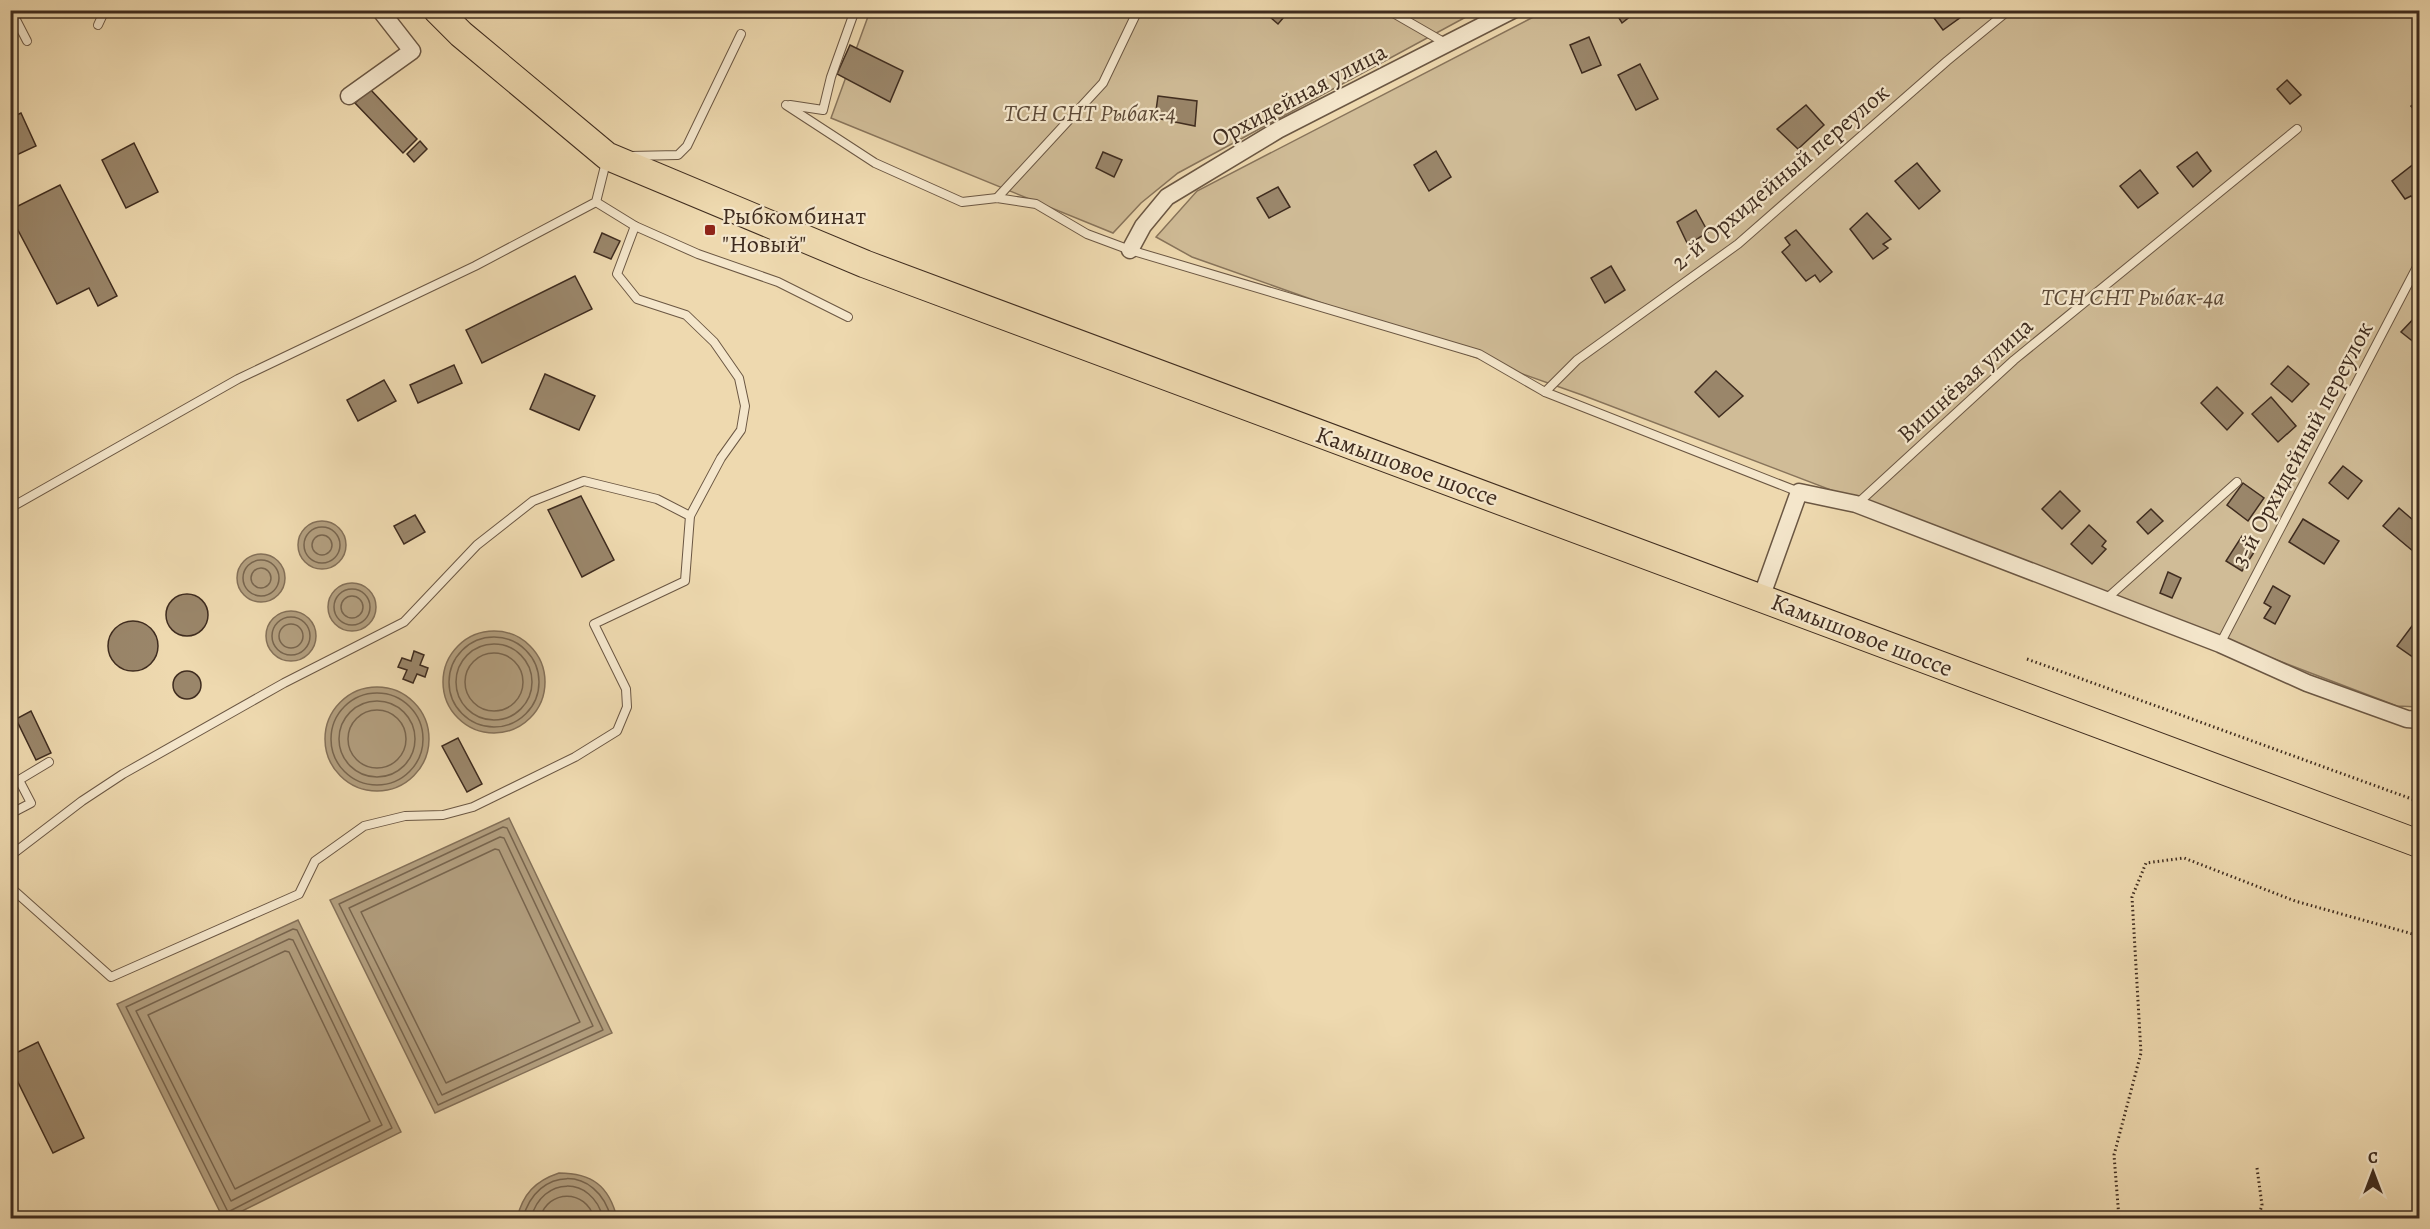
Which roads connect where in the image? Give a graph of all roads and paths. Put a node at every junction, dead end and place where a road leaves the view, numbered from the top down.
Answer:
1 (11, 10) edge
2 (105, 10) edge
3 (380, 10) edge
4 (437, 10) edge
5 (855, 10) edge
6 (1138, 10) edge
7 (1389, 10) edge
8 (1513, 10) edge
9 (2009, 10) edge
10 (98, 25) dead end
11 (741, 34) dead end
12 (27, 41) dead end
13 (1447, 45) junction
14 (349, 96) dead end
15 (2297, 129) dead end
16 (607, 156) junction
17 (997, 198) junction
18 (596, 202) junction
19 (635, 226) junction
20 (1130, 249) junction
21 (2420, 261) edge
22 (848, 317) dead end
23 (1545, 392) junction
24 (2237, 482) dead end
25 (1799, 492) junction
26 (1856, 504) junction
27 (10, 508) edge
28 (690, 516) junction
29 (1761, 597) junction
30 (2104, 600) junction
31 (2220, 644) junction
32 (2027, 659) dead end
33 (2420, 720) edge
34 (49, 762) dead end
35 (2420, 802) edge
36 (10, 814) edge
37 (2420, 844) edge
38 (10, 856) edge
39 (10, 887) edge
40 (2420, 936) edge
41 (2257, 1167) dead end
42 (2119, 1218) edge
43 (2258, 1218) edge

1 - 12 lane
2 - 10 lane
3 - 14 street
4 - 16 main road, Камышовое шоссе
5 - 17 lane
6 - 17 lane
7 - 13 lane
8 - 13 street, Орхидейная улица
9 - 23 lane, 2-й Орхидейный переулок
11 - 16 lane
13 - 20 street, Орхидейная улица
15 - 26 lane, Вишнёвая улица
16 - 18 lane
16 - 29 main road, Камышовое шоссе
17 - 20 lane
18 - 19 lane
18 - 27 lane
19 - 22 lane
19 - 28 lane
20 - 23 lane
21 - 31 lane, 3-й Орхидейный переулок
23 - 25 lane
24 - 30 lane
25 - 26 street
25 - 29 street
26 - 30 street
28 - 38 lane
28 - 39 lane
29 - 37 main road, Камышовое шоссе
30 - 31 street
31 - 33 street
32 - 35 path
34 - 36 lane
40 - 42 path
41 - 43 path

